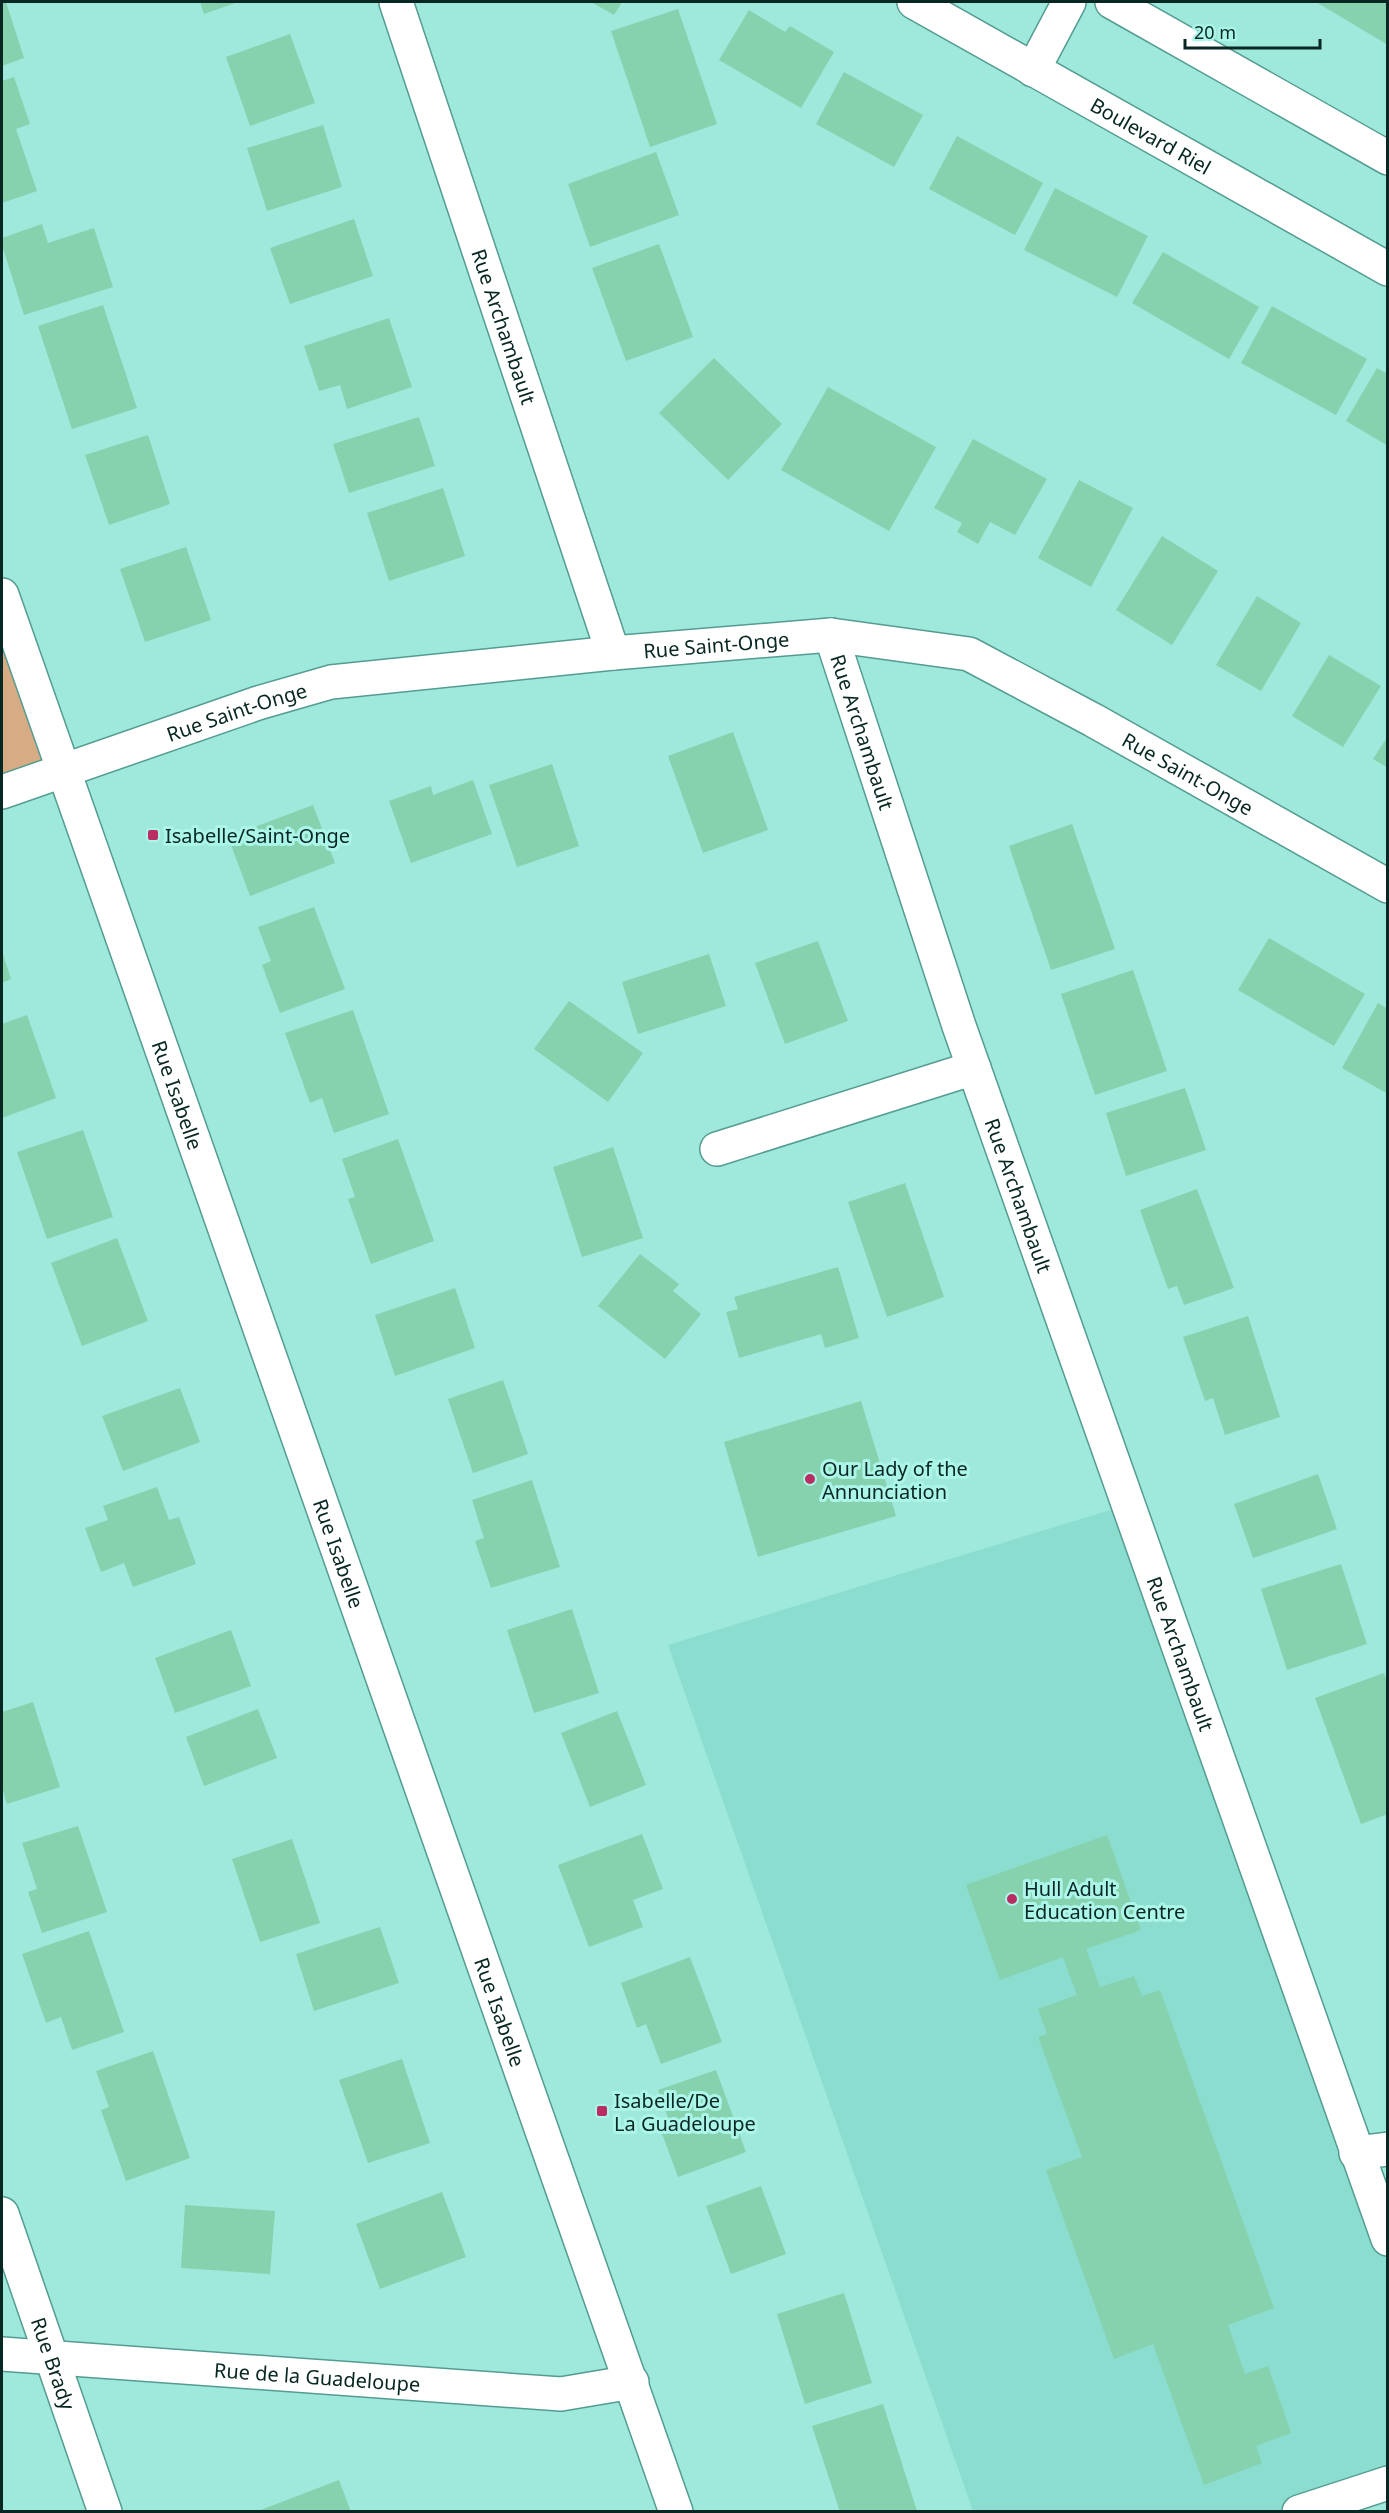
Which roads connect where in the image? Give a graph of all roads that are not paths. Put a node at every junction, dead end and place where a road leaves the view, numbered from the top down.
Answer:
1 (396, 2) edge
2 (914, 2) edge
3 (1069, 2) edge
4 (1112, 2) edge
5 (1033, 70) junction
6 (1388, 158) edge
7 (1388, 269) edge
8 (2, 595) edge
9 (831, 635) junction
10 (613, 653) junction
11 (64, 770) junction
12 (2, 792) edge
13 (1388, 886) edge
14 (974, 1068) junction
15 (717, 1149) dead end
16 (1372, 2151) edge
17 (2, 2214) edge
18 (1388, 2240) edge
19 (2, 2354) edge
20 (50, 2356) junction
21 (632, 2382) junction
22 (1388, 2483) edge
23 (105, 2511) edge
24 (676, 2511) edge
25 (1299, 2511) edge

1 - 10 street, Rue Archambault
2 - 5 street, Boulevard Riel
3 - 5 street
4 - 6 street
5 - 7 street, Boulevard Riel
8 - 11 street, Rue Isabelle
9 - 10 street, Rue Saint-Onge
9 - 13 street, Rue Saint-Onge
9 - 14 street, Rue Archambault
10 - 11 street, Rue Saint-Onge
11 - 12 street, Rue Saint-Onge
11 - 21 street, Rue Isabelle
14 - 15 street
14 - 16 street, Rue Archambault
16 - 18 street, Rue Archambault
17 - 20 street, Rue Brady
19 - 20 street, Rue de la Guadeloupe
20 - 21 street, Rue de la Guadeloupe
20 - 23 street, Rue Brady
21 - 24 street, Rue Isabelle
22 - 25 street

